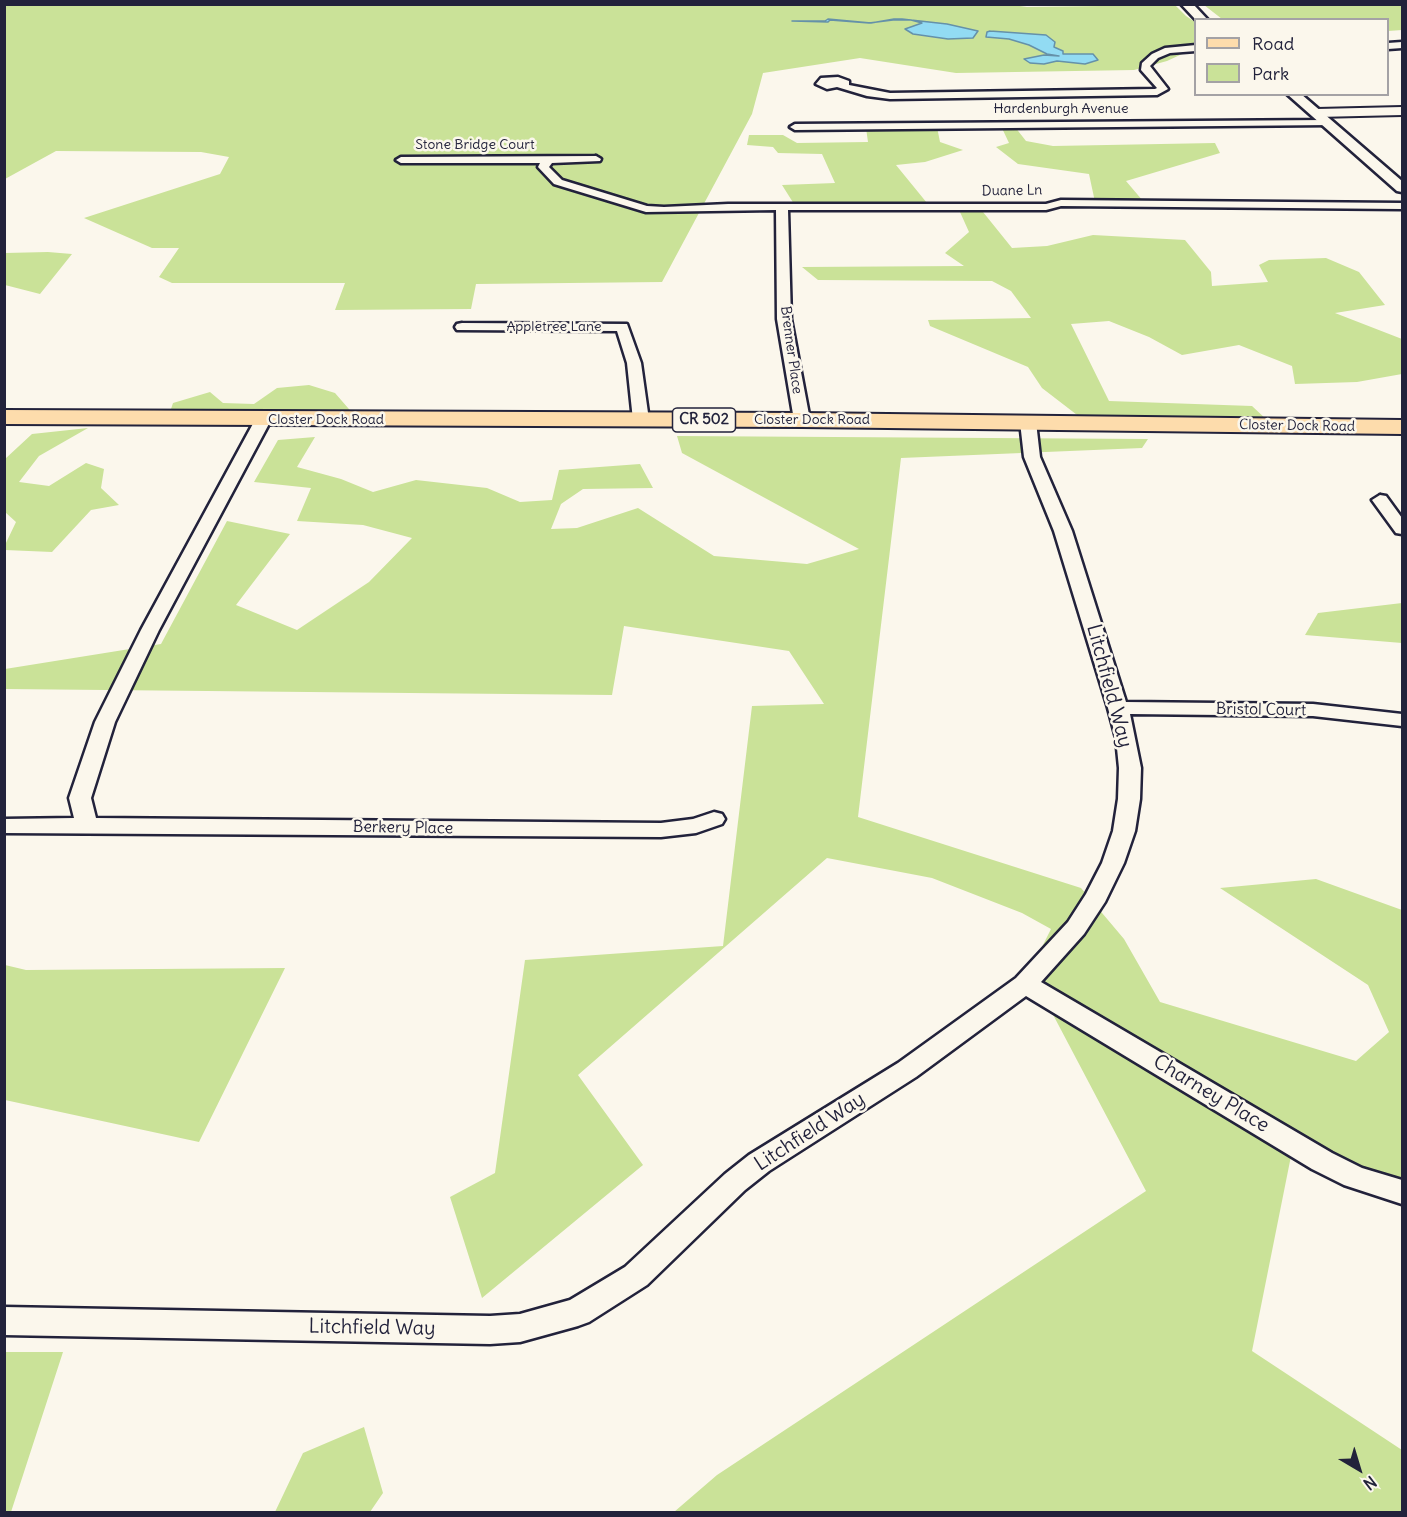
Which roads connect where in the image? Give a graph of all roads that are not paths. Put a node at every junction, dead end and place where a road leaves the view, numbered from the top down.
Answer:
1 (1186, 4) edge
2 (1201, 18) edge
3 (1194, 50) edge
4 (842, 86) dead end
5 (1295, 96) edge
6 (1402, 111) edge
7 (1322, 118) junction
8 (795, 127) dead end
9 (596, 159) dead end
10 (401, 160) dead end
11 (549, 160) junction
12 (1402, 188) edge
13 (622, 203) joint
14 (1402, 206) edge
15 (782, 207) junction
16 (462, 327) dead end
17 (4, 417) edge
18 (263, 420) junction
19 (641, 420) junction
20 (802, 420) junction
21 (1028, 422) junction
22 (1402, 427) edge
23 (1380, 500) dead end
24 (1402, 529) edge
25 (1118, 708) junction
26 (1402, 720) edge
27 (714, 819) dead end
28 (89, 825) junction
29 (4, 826) edge
30 (1025, 984) junction
31 (1402, 1192) edge
32 (4, 1321) edge

1 - 2 main road
3 - 4 street
5 - 7 main road
6 - 7 street, Hardenburgh Avenue
7 - 8 street, Hardenburgh Avenue
7 - 12 main road
9 - 11 street, Stone Bridge Court
10 - 11 street, Stone Bridge Court
11 - 13 street, Stone Bridge Court
13 - 15 street, Duane Ln
14 - 15 street, Duane Ln
15 - 20 street, Brenner Place
16 - 19 street, Appletree Lane
17 - 18 main road, Closter Dock Road / CR 502
18 - 19 main road, Closter Dock Road / CR 502
18 - 28 street
19 - 20 main road, Closter Dock Road / CR 502
20 - 21 main road, Closter Dock Road / CR 502
21 - 22 main road, Closter Dock Road / CR 502
21 - 25 street, Litchfield Way
23 - 24 street
25 - 26 street, Bristol Court
25 - 30 street, Litchfield Way
27 - 28 street, Berkery Place
28 - 29 street, Berkery Place
30 - 31 street, Charney Place
30 - 32 street, Litchfield Way

